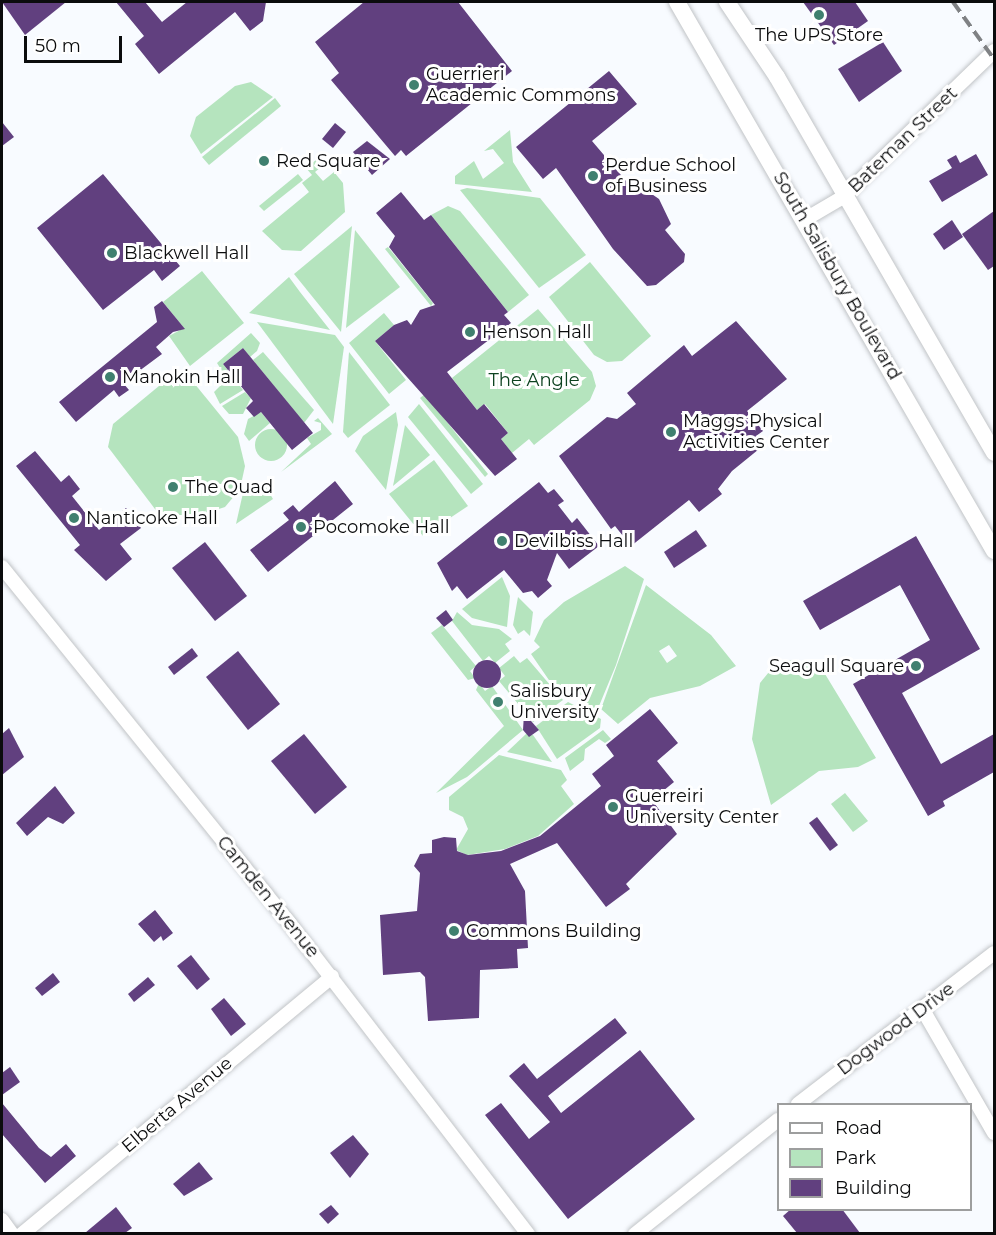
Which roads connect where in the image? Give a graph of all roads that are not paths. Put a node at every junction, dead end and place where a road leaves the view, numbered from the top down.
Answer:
1 (677, 2) edge
2 (727, 2) edge
3 (994, 51) edge
4 (843, 196) junction
5 (804, 220) junction
6 (994, 453) edge
7 (994, 551) edge
8 (2, 567) edge
9 (994, 953) edge
10 (332, 977) junction
11 (923, 1011) junction
12 (799, 1103) edge
13 (777, 1121) edge
14 (994, 1133) edge
15 (2, 1220) edge
16 (12, 1233) edge
17 (22, 1233) edge
18 (528, 1233) edge
19 (635, 1233) edge

1 - 5 main road, South Salisbury Boulevard
2 - 4 main road
3 - 4 street, Bateman Street
4 - 5 street, Bateman Street
4 - 6 main road
5 - 7 main road, South Salisbury Boulevard
8 - 10 street, Camden Avenue
9 - 11 street, Dogwood Drive
10 - 17 street, Elberta Avenue
10 - 18 street, Camden Avenue
11 - 12 street, Dogwood Drive
11 - 14 street
13 - 19 street
15 - 16 street

